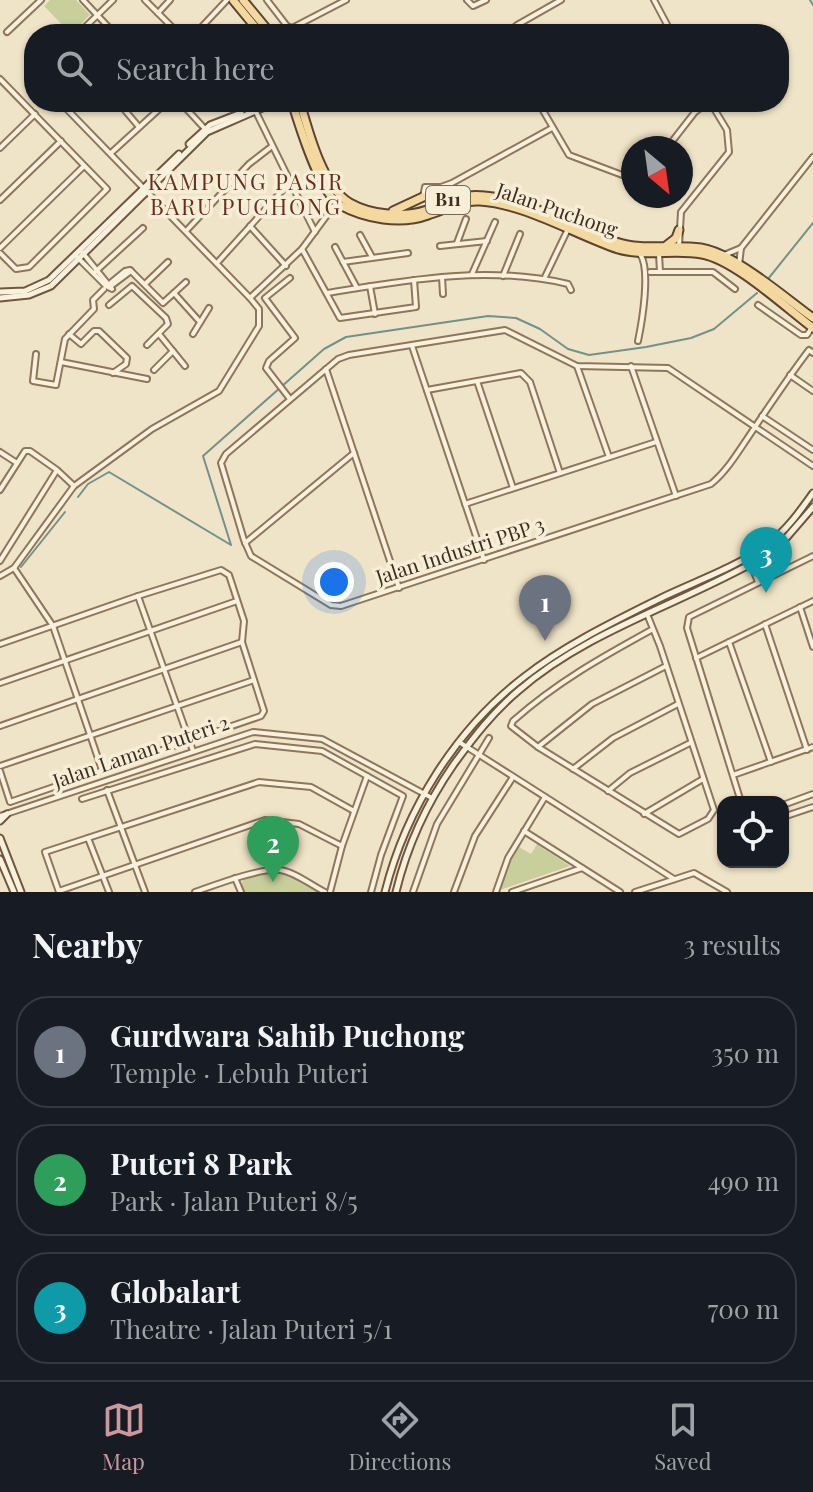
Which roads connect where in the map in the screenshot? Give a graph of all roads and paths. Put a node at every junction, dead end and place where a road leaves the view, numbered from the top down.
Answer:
1 (41, 0) edge
2 (83, 0) edge
3 (113, 0) edge
4 (145, 0) edge
5 (170, 0) edge
6 (230, 0) edge
7 (243, 0) edge
8 (267, 0) edge
9 (346, 0) edge
10 (467, 0) edge
11 (486, 0) edge
12 (561, 0) edge
13 (654, 0) edge
14 (158, 13) junction
15 (97, 16) junction
16 (89, 24) edge
17 (105, 24) edge
18 (169, 24) edge
19 (205, 24) edge
20 (250, 24) edge
21 (263, 24) edge
22 (285, 24) edge
23 (302, 24) edge
24 (519, 24) edge
25 (667, 24) edge
26 (7, 32) dead end
27 (0, 79) edge
28 (8, 87) junction
29 (0, 94) edge
30 (24, 103) edge
31 (70, 112) edge
32 (126, 112) edge
33 (156, 112) edge
34 (189, 112) edge
35 (248, 112) edge
36 (256, 112) edge
37 (303, 112) edge
38 (543, 112) edge
39 (695, 112) edge
40 (716, 112) edge
41 (35, 114) joint
42 (296, 114) edge
43 (139, 127) junction
44 (552, 128) junction
45 (206, 130) junction
46 (676, 136) edge
47 (61, 141) junction
48 (271, 147) junction
49 (0, 148) edge
50 (111, 153) junction
51 (813, 157) edge
52 (85, 165) junction
53 (621, 174) edge
54 (289, 183) junction
55 (452, 183) junction
56 (145, 190) junction
57 (423, 197) junction
58 (0, 200) edge
59 (336, 203) junction
60 (379, 212) junction
61 (466, 219) dead end
62 (495, 222) dead end
63 (250, 226) junction
64 (143, 228) dead end
65 (568, 229) junction
66 (679, 230) junction
67 (186, 231) junction
68 (315, 232) junction
69 (520, 234) dead end
70 (360, 235) dead end
71 (487, 241) junction
72 (457, 244) junction
73 (440, 246) dead end
74 (335, 247) dead end
75 (693, 247) junction
76 (741, 248) junction
77 (302, 249) junction
78 (657, 250) junction
79 (679, 250) junction
80 (0, 251) edge
81 (638, 251) junction
82 (408, 253) dead end
83 (80, 254) junction
84 (722, 255) junction
85 (372, 257) junction
86 (168, 262) dead end
87 (343, 262) junction
88 (645, 262) junction
89 (217, 263) junction
90 (739, 265) junction
91 (286, 266) junction
92 (96, 271) junction
93 (650, 272) dead end
94 (660, 272) junction
95 (472, 274) junction
96 (503, 276) junction
97 (442, 277) junction
98 (290, 278) dead end
99 (545, 278) junction
100 (414, 280) junction
101 (756, 281) junction
102 (186, 282) dead end
103 (145, 284) junction
104 (370, 286) junction
105 (109, 287) junction
106 (357, 288) junction
107 (735, 289) dead end
108 (768, 289) junction
109 (571, 290) dead end
110 (174, 293) junction
111 (327, 293) junction
112 (443, 294) dead end
113 (0, 295) edge
114 (119, 296) junction
115 (250, 298) junction
116 (109, 305) dead end
117 (758, 305) dead end
118 (209, 308) dead end
119 (375, 314) junction
120 (813, 318) edge
121 (200, 322) junction
122 (813, 328) edge
123 (69, 334) junction
124 (159, 334) junction
125 (193, 334) dead end
126 (638, 341) dead end
127 (147, 345) dead end
128 (412, 345) junction
129 (173, 351) junction
130 (811, 352) edge
131 (36, 354) dead end
132 (61, 362) junction
133 (185, 366) dead end
134 (577, 366) junction
135 (631, 366) junction
136 (326, 369) junction
137 (154, 370) dead end
138 (113, 373) junction
139 (790, 375) junction
140 (147, 379) dead end
141 (477, 381) junction
142 (427, 390) junction
143 (813, 391) edge
144 (290, 399) junction
145 (762, 416) junction
146 (756, 425) junction
147 (656, 442) junction
148 (813, 450) edge
149 (0, 452) edge
150 (354, 453) junction
151 (609, 457) junction
152 (17, 463) junction
153 (813, 466) edge
154 (57, 472) junction
155 (560, 473) junction
156 (74, 486) junction
157 (513, 488) junction
158 (0, 490) edge
159 (813, 493) edge
160 (676, 496) junction
161 (465, 504) junction
162 (813, 507) edge
163 (245, 543) junction
164 (813, 556) edge
165 (748, 557) junction
166 (484, 560) junction
167 (0, 561) edge
168 (751, 565) junction
169 (14, 568) junction
170 (0, 576) edge
171 (758, 582) junction
172 (399, 588) junction
173 (138, 596) junction
174 (237, 601) junction
175 (813, 601) edge
176 (643, 607) junction
177 (800, 607) junction
178 (650, 622) junction
179 (765, 624) junction
180 (53, 626) junction
181 (150, 631) junction
182 (242, 642) junction
183 (729, 642) junction
184 (0, 644) edge
185 (813, 647) edge
186 (696, 658) junction
187 (64, 660) junction
188 (666, 666) junction
189 (163, 669) junction
190 (254, 680) junction
191 (0, 683) edge
192 (78, 699) junction
193 (678, 704) junction
194 (176, 706) junction
195 (0, 726) edge
196 (90, 735) junction
197 (489, 738) dead end
198 (187, 741) junction
199 (459, 742) junction
200 (690, 743) junction
201 (466, 747) junction
202 (538, 747) junction
203 (813, 747) edge
204 (807, 750) junction
205 (191, 752) junction
206 (478, 754) junction
207 (771, 762) junction
208 (0, 769) edge
209 (573, 769) junction
210 (102, 770) junction
211 (733, 775) junction
212 (367, 776) junction
213 (513, 776) junction
214 (703, 779) junction
215 (107, 790) junction
216 (608, 791) junction
217 (424, 793) junction
218 (813, 794) edge
219 (739, 796) edge
220 (545, 797) junction
221 (432, 798) junction
222 (82, 799) dead end
223 (789, 803) edge
224 (813, 807) edge
225 (354, 811) junction
226 (644, 814) junction
227 (789, 815) edge
228 (2, 816) edge
229 (121, 826) junction
230 (524, 831) junction
231 (0, 838) edge
232 (88, 838) junction
233 (342, 846) junction
234 (0, 859) edge
235 (135, 864) junction
236 (582, 868) junction
237 (102, 875) junction
238 (235, 878) junction
239 (673, 878) junction
240 (14, 892) edge
241 (21, 892) edge
242 (59, 892) edge
243 (109, 892) edge
244 (145, 892) edge
245 (195, 892) edge
246 (241, 892) edge
247 (327, 892) edge
248 (371, 892) edge
249 (385, 892) edge
250 (396, 892) edge
251 (413, 892) edge
252 (454, 892) edge
253 (496, 892) edge
254 (512, 892) edge
255 (620, 892) edge
256 (635, 892) edge
257 (727, 892) edge

1 - 26 street
2 - 15 street
3 - 15 street
4 - 14 street
5 - 14 street
6 - 19 street
6 - 20 main road
7 - 21 main road
8 - 22 street
9 - 23 street
10 - 11 street
12 - 24 street
13 - 25 street
14 - 18 street
15 - 16 street
15 - 17 street
27 - 28 street
28 - 29 street
28 - 30 street
31 - 50 street
32 - 43 street
33 - 43 street
34 - 45 street
35 - 45 main road
36 - 48 street
37 - 60 main road, Jalan Puchong / B11
38 - 44 street
39 - 46 street
40 - 66 street
41 - 47 street
41 - 49 street
42 - 59 main road
43 - 50 street
44 - 53 street
44 - 55 street
45 - 56 main road
47 - 52 street
47 - 58 street
48 - 54 street
48 - 67 street
50 - 56 street
51 - 76 street
52 - 80 street
52 - 80 street
54 - 63 street
54 - 68 street
55 - 57 street
55 - 57 street
56 - 67 street
56 - 83 main road
57 - 60 main road
59 - 65 main road, Jalan Puchong / B11
59 - 68 street
60 - 78 main road, Jalan Puchong / B11
61 - 72 street
62 - 71 street
63 - 89 street
63 - 91 street
64 - 92 street
65 - 81 main road, Jalan Puchong / B11
65 - 99 street
66 - 75 main road
66 - 78 main road
66 - 79 street
67 - 89 street
68 - 77 street
69 - 96 street
70 - 85 street
71 - 72 street
71 - 95 street
72 - 73 street
74 - 87 street
75 - 79 main road, Jalan Puchong / B11
75 - 84 main road, Jalan Puchong / B11
76 - 84 street
76 - 90 street
77 - 91 street
77 - 111 street
78 - 79 main road, Jalan Puchong / B11
78 - 81 main road, Jalan Puchong / B11
78 - 88 street
78 - 94 street
79 - 101 main road, Jalan Puchong / B11
81 - 88 street
82 - 85 street
83 - 92 street
83 - 113 main road
84 - 90 main road, Jalan Puchong / B11
85 - 87 street
86 - 103 street
87 - 106 street
88 - 126 street
89 - 115 street
90 - 101 main road, Jalan Puchong / B11
91 - 115 street
92 - 105 street
93 - 94 street
94 - 107 street
95 - 96 street
95 - 97 street
96 - 99 street
97 - 100 street
97 - 112 street
98 - 144 street
99 - 109 street
100 - 104 street
100 - 119 street
101 - 108 main road, Jalan Puchong / B11
102 - 110 street
103 - 105 street
103 - 110 street
104 - 106 street
104 - 119 street
105 - 114 street
105 - 123 street
106 - 111 street
108 - 120 main road, Jalan Puchong / B11
108 - 122 main road, Jalan Puchong / B11
110 - 121 street
111 - 119 street
114 - 116 street
114 - 124 street
115 - 156 street
117 - 122 street
118 - 121 street
121 - 125 street
123 - 132 street
123 - 138 street
124 - 127 street
124 - 129 street
128 - 134 street, Jalan Industri PBP 3
128 - 136 street, Jalan Industri PBP 3
128 - 142 street
129 - 133 street
129 - 137 street
130 - 139 street, Jalan Industri PBP 3
131 - 132 street
132 - 138 street
134 - 135 street
134 - 151 street
135 - 146 street
135 - 147 street
136 - 144 street, Jalan Industri PBP 3
136 - 150 street
138 - 140 street
139 - 143 street
139 - 145 street, Jalan Industri PBP 3
141 - 142 street
141 - 155 street
141 - 157 street
142 - 161 street
144 - 163 street, Jalan Industri PBP 3
145 - 146 street, Jalan Industri PBP 3
145 - 148 street
146 - 153 street
146 - 160 street, Jalan Industri PBP 3
147 - 151 street
147 - 160 street
149 - 152 street
150 - 163 street
150 - 172 street
151 - 155 street
152 - 154 street
152 - 158 street
154 - 156 street
154 - 167 street
155 - 157 street
156 - 169 street
157 - 161 street
159 - 165 main road
160 - 166 street, Jalan Industri PBP 3
161 - 166 street
162 - 168 main road
163 - 172 street, Jalan Industri PBP 3
164 - 171 street
165 - 168 street
165 - 176 main road
166 - 172 street, Jalan Industri PBP 3
168 - 171 street
168 - 178 main road
169 - 170 street
169 - 180 street
171 - 186 street
173 - 174 street
173 - 180 street
173 - 181 street
174 - 181 street
174 - 182 street
175 - 177 street
176 - 178 street
176 - 199 main road
177 - 179 street
177 - 185 street
178 - 188 street
178 - 201 main road
178 - 202 street
179 - 183 street
179 - 204 street
180 - 184 street
180 - 187 street
181 - 187 street
181 - 189 street
182 - 189 street
182 - 190 street
183 - 186 street
183 - 207 street
186 - 211 street
187 - 191 street
187 - 192 street
188 - 193 street
188 - 202 street
189 - 192 street
189 - 194 street
190 - 194 street
190 - 198 street
192 - 195 street
192 - 196 street
193 - 200 street
193 - 209 street
194 - 196 street
194 - 198 street
196 - 208 street
196 - 210 street
197 - 206 street
198 - 205 street
198 - 210 street
199 - 201 street
199 - 217 main road
200 - 214 street
200 - 216 street
201 - 206 street
201 - 221 main road
202 - 209 street
203 - 204 street
204 - 207 street
205 - 217 street, Jalan Laman Puteri 2
205 - 228 street, Jalan Laman Puteri 2
206 - 213 street
206 - 251 street
207 - 211 street
208 - 210 street
209 - 216 street
211 - 219 street
212 - 215 street
212 - 225 street
212 - 248 street
213 - 220 street
213 - 252 street
214 - 226 street
214 - 226 street
215 - 222 street
215 - 229 street
216 - 226 street
217 - 221 street, Jalan Laman Puteri 2
217 - 249 main road
218 - 223 street
220 - 230 street
220 - 239 street
221 - 250 main road
224 - 227 street
225 - 229 street
225 - 233 street
229 - 232 street
229 - 235 street
230 - 236 street
230 - 253 street
231 - 241 main road
232 - 237 street
232 - 242 street
233 - 235 street
233 - 247 street
234 - 240 main road
235 - 237 street
235 - 244 street
236 - 254 street
236 - 255 street
237 - 242 street
237 - 243 street
238 - 245 street
238 - 246 street
238 - 247 street
239 - 256 street
239 - 257 street

